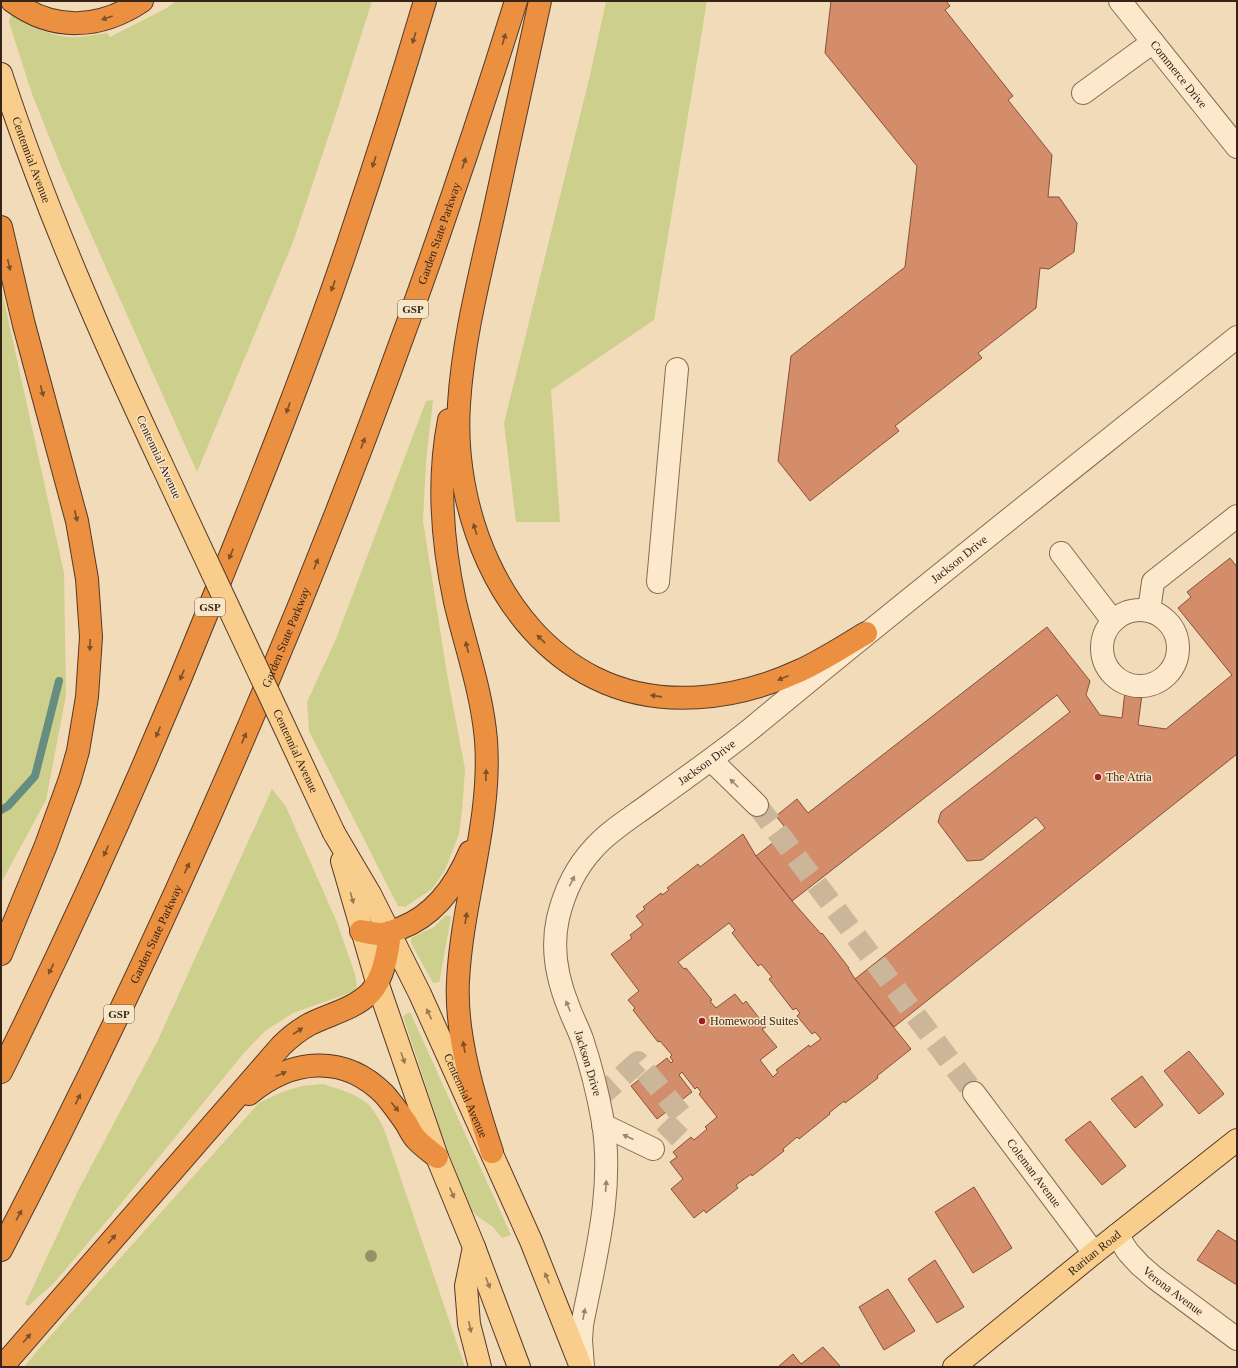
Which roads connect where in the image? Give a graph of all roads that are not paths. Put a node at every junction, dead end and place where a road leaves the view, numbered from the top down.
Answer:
1 (12, 1) edge
2 (142, 1) edge
3 (425, 1) edge
4 (516, 1) edge
5 (540, 1) edge
6 (1120, 1) edge
7 (1153, 42) junction
8 (1, 74) edge
9 (1083, 94) dead end
10 (1237, 147) edge
11 (1, 227) edge
12 (468, 334) junction
13 (1237, 337) edge
14 (677, 369) dead end
15 (1237, 516) edge
16 (1061, 552) dead end
17 (658, 582) dead end
18 (1149, 611) junction
19 (1113, 621) junction
20 (866, 633) junction
21 (711, 760) junction
22 (757, 805) tunnel mouth
23 (484, 807) junction
24 (334, 833) junction
25 (362, 930) junction
26 (390, 932) junction
27 (1, 954) edge
28 (377, 982) junction
29 (1, 1072) edge
30 (974, 1093) tunnel mouth
31 (603, 1125) junction
32 (1237, 1140) edge
33 (196, 1142) junction
34 (653, 1149) dead end
35 (492, 1152) junction
36 (437, 1157) junction
37 (1117, 1235) junction
38 (474, 1247) junction
39 (1, 1250) edge
40 (1094, 1253) junction
41 (1237, 1339) edge
42 (2, 1367) edge
43 (480, 1367) edge
44 (519, 1367) edge
45 (582, 1367) edge
46 (954, 1367) edge

2 -> 1 highway
3 -> 29 highway, GSP
39 -> 4 highway, Garden State Parkway / GSP
5 - 12 highway
6 - 7 street, Commerce Drive
7 - 9 street
7 - 10 street, Commerce Drive
8 - 24 main road, Centennial Avenue, bridge
11 -> 27 highway
20 -> 12 highway
23 -> 12 highway
13 - 20 street, Jackson Drive
14 - 17 street
15 - 18 street
16 - 19 street
18 - 19 street
18 - 19 street
20 - 21 street, Jackson Drive
22 -> 21 street
31 -> 21 street, Jackson Drive
23 - 26 highway
35 -> 23 highway
24 -> 25 main road, Centennial Avenue
24 - 26 main road, Centennial Avenue
25 - 26 highway
25 - 28 main road, Centennial Avenue
26 - 28 highway
35 -> 26 main road, Centennial Avenue
33 -> 28 highway
28 -> 36 main road, Centennial Avenue
30 - 40 street, Coleman Avenue
34 -> 31 street
45 -> 31 street, Jackson Drive
32 - 37 main road, Raritan Road
33 -> 36 highway
42 -> 33 highway
45 -> 35 main road, Centennial Avenue
36 -> 38 main road, Centennial Avenue
37 - 40 main road, Raritan Road
37 - 41 street, Verona Avenue
38 -> 43 main road
38 -> 44 main road, Centennial Avenue
40 - 46 main road, Raritan Road

